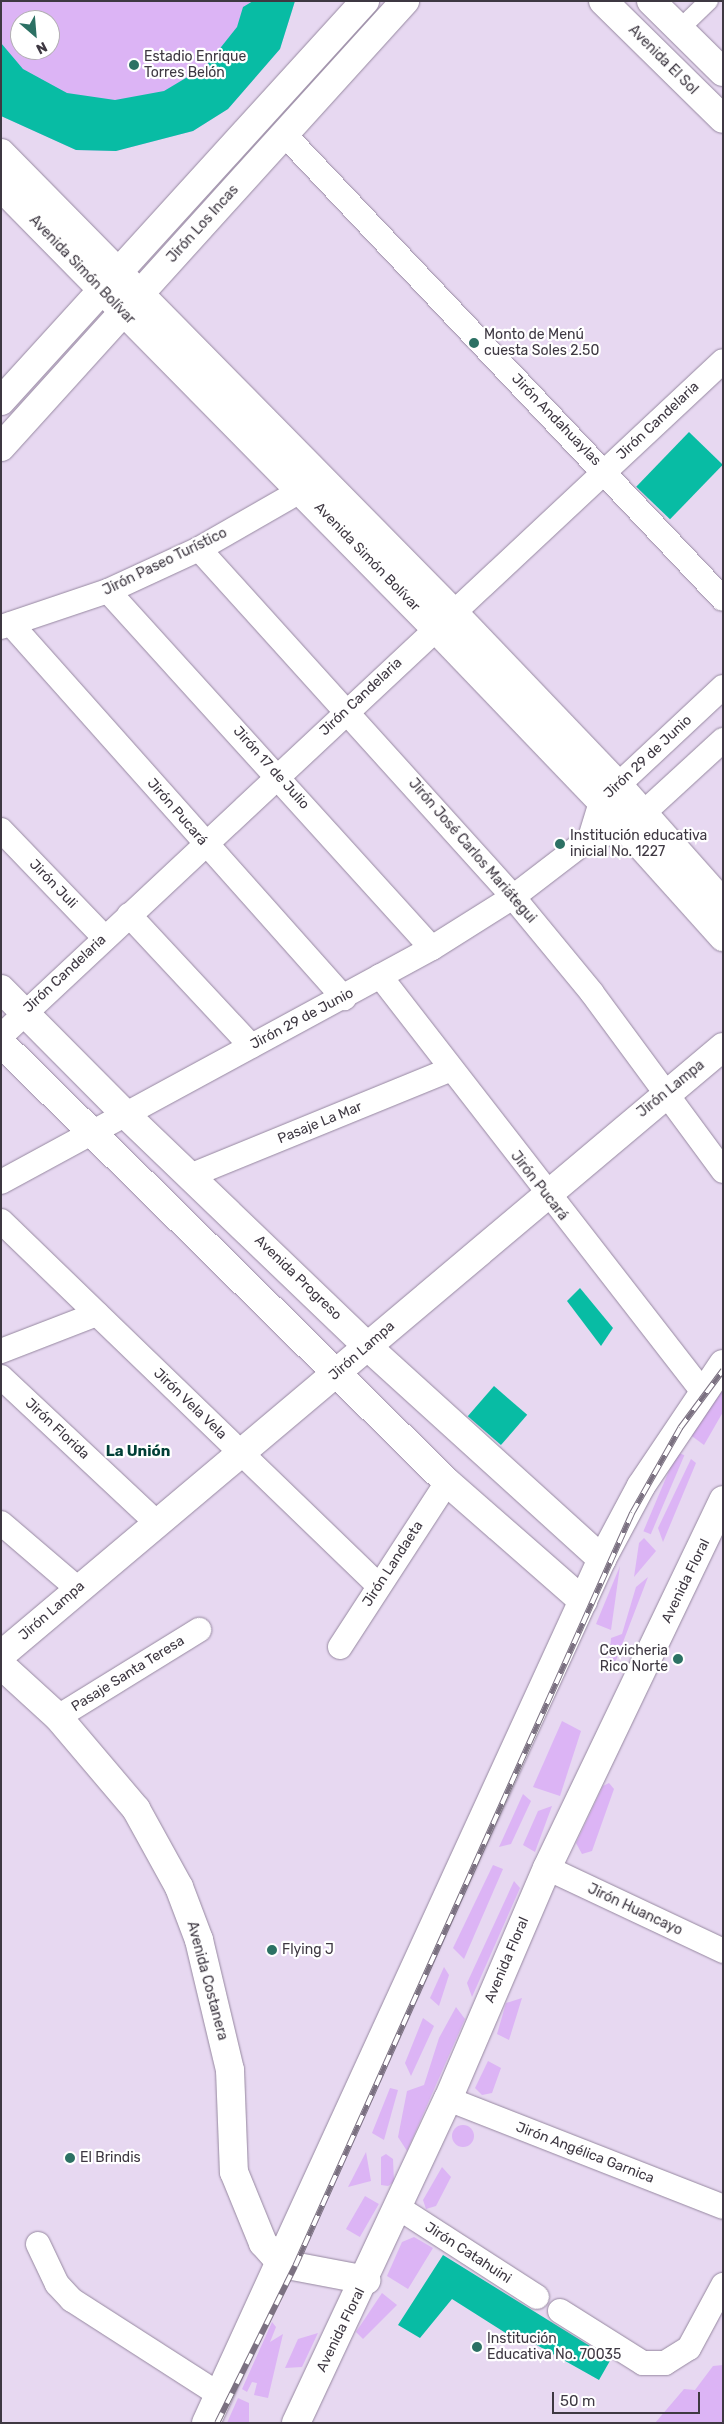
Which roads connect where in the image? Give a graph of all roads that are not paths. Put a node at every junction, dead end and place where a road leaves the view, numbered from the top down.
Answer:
1 (365, 1) edge
2 (405, 1) edge
3 (602, 1) edge
4 (651, 1) edge
5 (710, 1) edge
6 (689, 20) dead end
7 (723, 72) edge
8 (723, 119) edge
9 (284, 134) junction
10 (1, 153) edge
11 (1, 187) edge
12 (110, 283) junction
13 (132, 305) junction
14 (723, 361) edge
15 (1, 402) edge
16 (1, 446) edge
17 (605, 471) junction
18 (312, 485) junction
19 (199, 549) junction
20 (108, 592) junction
21 (723, 599) edge
22 (444, 620) junction
23 (6, 626) edge
24 (723, 686) edge
25 (348, 710) junction
26 (723, 740) edge
27 (278, 775) junction
28 (610, 793) junction
29 (634, 822) junction
30 (1, 830) edge
31 (590, 838) junction
32 (205, 844) junction
33 (514, 897) junction
34 (723, 903) edge
35 (129, 915) junction
36 (723, 937) edge
37 (105, 938) junction
38 (432, 948) junction
39 (380, 976) junction
40 (1, 989) edge
41 (344, 998) junction
42 (24, 1012) junction
43 (1, 1036) edge
44 (1, 1043) edge
45 (251, 1046) junction
46 (723, 1046) edge
47 (449, 1070) junction
48 (665, 1093) junction
49 (124, 1113) junction
50 (90, 1133) junction
51 (723, 1170) edge
52 (192, 1175) junction
53 (1, 1182) edge
54 (544, 1193) junction
55 (1, 1221) edge
56 (97, 1314) junction
57 (368, 1346) junction
58 (1, 1351) edge
59 (723, 1364) edge
60 (338, 1373) junction
61 (1, 1377) edge
62 (703, 1392) junction
63 (240, 1453) junction
64 (446, 1482) junction
65 (723, 1500) edge
66 (1, 1523) edge
67 (157, 1523) junction
68 (602, 1559) junction
69 (379, 1586) junction
70 (78, 1589) junction
71 (583, 1601) junction
72 (199, 1630) dead end
73 (340, 1647) dead end
74 (1, 1655) edge
75 (1, 1665) edge
76 (58, 1717) junction
77 (547, 1868) junction
78 (723, 1952) edge
79 (448, 2099) junction
80 (723, 2207) edge
81 (399, 2208) junction
82 (38, 2244) dead end
83 (282, 2264) junction
84 (366, 2280) junction
85 (723, 2285) edge
86 (537, 2297) dead end
87 (560, 2311) dead end
88 (220, 2394) junction
89 (206, 2423) edge
90 (296, 2423) edge

1 - 12 street
2 - 9 street, Jirón Los Incas
3 - 8 street, Avenida El Sol
4 - 7 street
5 - 6 street
9 - 13 street, Jirón Los Incas
9 - 17 street, Jirón Andahuaylas
10 - 12 street, Avenida Simón Bolívar
11 - 12 street, Avenida Simón Bolívar
12 - 13 street, Avenida Simón Bolívar
12 - 15 street
13 - 16 street, Jirón Los Incas
13 - 18 street, Avenida Simón Bolívar
14 - 17 street, Jirón Candelaria
17 - 21 street, Jirón Andahuaylas
17 - 22 street, Jirón Candelaria
18 - 19 street, Jirón Paseo Turístico
18 - 22 street, Avenida Simón Bolívar
19 - 20 street, Jirón Paseo Turístico
19 - 25 street, Jirón José Carlos Mariátegui
20 - 23 street, Jirón Paseo Turístico
20 - 27 street, Jirón 17 de Julio
22 - 25 street, Jirón Candelaria
22 - 28 street, Avenida Simón Bolívar
23 - 32 street, Jirón Pucará
24 - 28 street, Jirón 29 de Junio
25 - 27 street, Jirón Candelaria
25 - 33 street, Jirón José Carlos Mariátegui
26 - 29 street, Jirón 29 de Junio
27 - 32 street, Jirón Candelaria
27 - 38 street, Jirón 17 de Julio
28 - 29 street, Avenida Simón Bolívar
28 - 31 street, Jirón 29 de Junio
29 - 31 street, Jirón 29 de Junio
29 - 34 street, Avenida Simón Bolívar
29 - 36 street, Avenida Simón Bolívar
30 - 37 street, Jirón Juli
31 - 33 street, Jirón 29 de Junio
32 - 35 street, Jirón Candelaria
32 - 41 street, Jirón Pucará
33 - 38 street, Jirón 29 de Junio
33 - 48 street, Jirón José Carlos Mariátegui
35 - 37 street, Jirón Candelaria
35 - 45 street
37 - 42 street, Jirón Candelaria
38 - 39 street, Jirón 29 de Junio
39 - 41 street, Jirón 29 de Junio
39 - 47 street, Jirón Pucará
40 - 42 street, Avenida Progreso
41 - 45 street, Jirón 29 de Junio
42 - 43 street, Jirón Candelaria
42 - 49 street, Avenida Progreso
44 - 50 street
45 - 49 street, Jirón 29 de Junio
46 - 48 street, Jirón Lampa
47 - 52 street, Pasaje La Mar
47 - 54 street, Jirón Pucará
48 - 51 street, Jirón José Carlos Mariátegui
48 - 54 street, Jirón Lampa
49 - 50 street, Jirón 29 de Junio
49 - 52 street, Avenida Progreso
50 - 53 street, Jirón 29 de Junio
50 - 60 street
52 - 57 street, Avenida Progreso
54 - 57 street, Jirón Lampa
54 - 62 street, Jirón Pucará
55 - 56 street, Jirón Vela Vela
56 - 58 street
56 - 63 street, Jirón Vela Vela
57 - 60 street, Jirón Lampa
57 - 68 street, Avenida Progreso
59 - 62 street
60 - 63 street, Jirón Lampa
60 - 64 street
61 - 67 street, Jirón Florida
62 - 68 street
63 - 67 street, Jirón Lampa
63 - 69 street, Jirón Vela Vela
64 - 69 street, Jirón Landaeta
64 - 71 street
65 - 77 street, Avenida Floral
66 - 70 street
67 - 70 street, Jirón Lampa
68 - 71 street
69 - 73 street, Jirón Landaeta
70 - 74 street, Jirón Lampa
71 - 83 street
72 - 76 street, Pasaje Santa Teresa
75 - 76 street, Avenida Costanera
76 - 83 street, Avenida Costanera
77 - 78 street, Jirón Huancayo
77 - 79 street, Avenida Floral
79 - 80 street, Jirón Angélica Garnica
79 - 81 street, Avenida Floral
81 - 84 street, Avenida Floral
81 - 86 street, Jirón Catahuini
82 - 88 street
83 - 84 street
83 - 88 street
84 - 90 street, Avenida Floral
85 - 87 street
88 - 89 street

